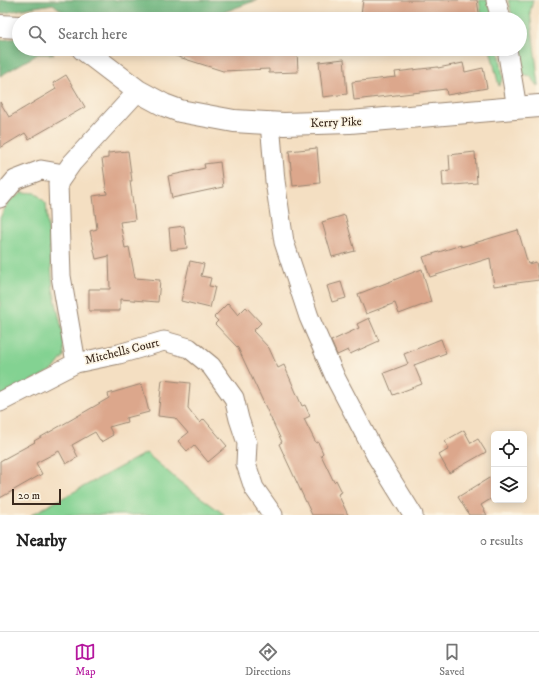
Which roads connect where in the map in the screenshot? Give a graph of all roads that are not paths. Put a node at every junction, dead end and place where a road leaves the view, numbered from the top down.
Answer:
1 (496, 0) edge
2 (499, 12) edge
3 (0, 26) edge
4 (12, 27) edge
5 (92, 56) edge
6 (508, 56) edge
7 (138, 91) junction
8 (539, 106) edge
9 (517, 108) junction
10 (270, 123) junction
11 (64, 174) junction
12 (0, 198) edge
13 (76, 363) junction
14 (0, 402) edge
15 (273, 515) edge
16 (413, 515) edge

1 - 2 street
3 - 4 street
5 - 7 street, Kerry Pike
6 - 9 street
7 - 10 street, Kerry Pike
7 - 11 street, Mitchells Court
8 - 9 street, Kerry Pike
9 - 10 street, Kerry Pike
10 - 16 street
11 - 12 street
11 - 13 street, Mitchells Court
13 - 14 street, Mitchells Court
13 - 15 street, Mitchells Court

